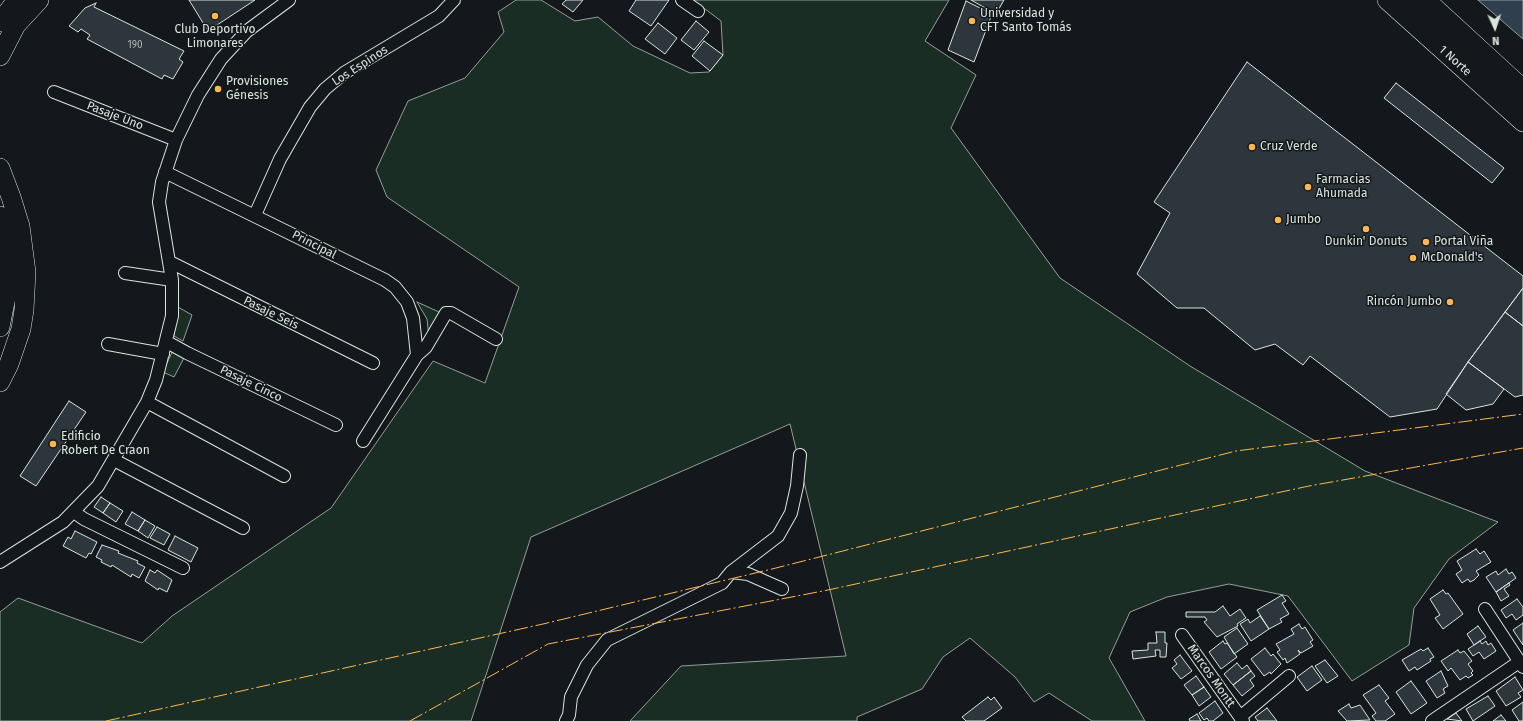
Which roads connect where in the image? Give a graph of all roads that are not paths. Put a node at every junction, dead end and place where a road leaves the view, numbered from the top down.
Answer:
1 (38, 0) edge
2 (289, 0) edge
3 (454, 0) edge
4 (682, 0) edge
5 (1388, 0) edge
6 (1407, 0) edge
7 (1426, 0) edge
8 (698, 12) dead end
9 (0, 56) edge
10 (1523, 89) edge
11 (54, 92) dead end
12 (1523, 106) edge
13 (1523, 122) edge
14 (176, 140) junction
15 (0, 168) edge
16 (165, 172) junction
17 (255, 215) junction
18 (0, 216) edge
19 (170, 262) junction
20 (125, 273) dead end
21 (172, 280) junction
22 (0, 327) edge
23 (496, 339) dead end
24 (166, 342) junction
25 (108, 344) dead end
26 (163, 354) junction
27 (417, 355) junction
28 (373, 363) dead end
29 (0, 382) edge
30 (146, 402) junction
31 (336, 425) dead end
32 (363, 441) dead end
33 (800, 455) dead end
34 (114, 460) junction
35 (284, 476) dead end
36 (74, 512) junction
37 (243, 528) dead end
38 (0, 562) edge
39 (183, 568) dead end
40 (731, 572) junction
41 (782, 589) dead end
42 (1485, 609) dead end
43 (1182, 635) dead end
44 (1521, 664) edge
45 (1289, 676) dead end
46 (1242, 719) edge
47 (566, 721) edge
48 (1432, 721) edge

1 - 9 main road
2 - 14 street
3 - 17 street, Los Espinos
4 - 8 street
5 - 13 main road, 1 Norte
6 - 12 highway
7 - 10 main road
11 - 14 street, Pasaje Uno
14 - 16 street
15 - 29 main road
16 - 17 street, Principal
16 - 19 street
17 - 27 street, Principal
18 - 22 main road
19 - 21 street
19 - 28 street, Pasaje Seis
20 - 21 street
21 - 24 street
23 - 27 street
24 - 26 street
24 - 31 street, Pasaje Cinco
25 - 26 street
26 - 30 street
27 - 32 street
30 - 34 street
30 - 35 street
33 - 40 street
34 - 36 street
34 - 37 street
36 - 38 street
36 - 39 street
40 - 41 street
40 - 47 street
42 - 44 street
43 - 46 street, Marcos Montt
44 - 48 street
45 - 46 street, Marcos Montt

